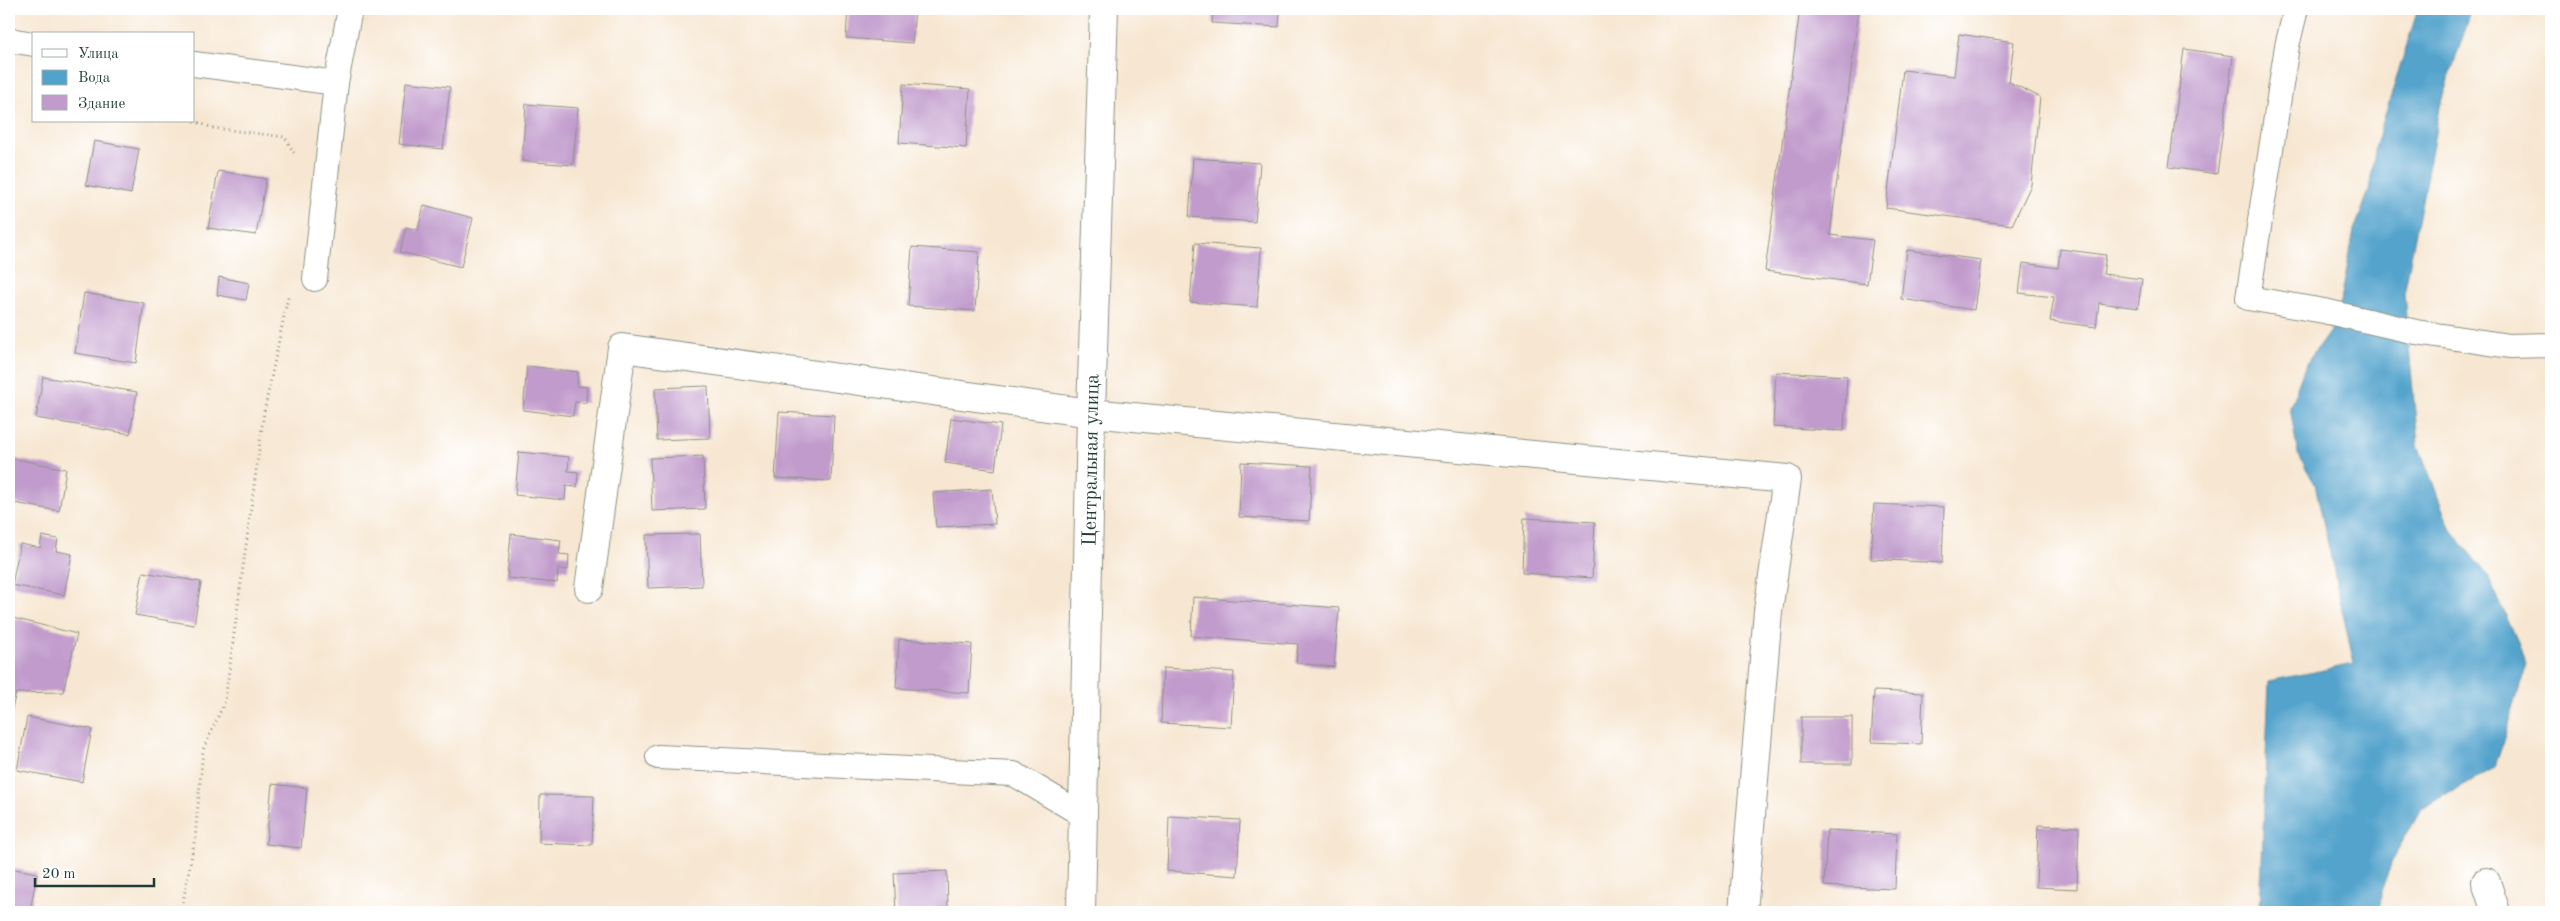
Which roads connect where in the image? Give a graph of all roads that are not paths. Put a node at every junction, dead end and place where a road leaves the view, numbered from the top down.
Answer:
1 (350, 9) edge
2 (1104, 9) edge
3 (2296, 9) edge
4 (9, 40) edge
5 (32, 44) edge
6 (195, 64) edge
7 (336, 83) junction
8 (315, 279) dead end
9 (2551, 345) edge
10 (1091, 413) junction
11 (589, 588) dead end
12 (658, 757) dead end
13 (1083, 815) junction
14 (2486, 882) dead end
15 (1081, 912) edge
16 (1743, 912) edge
17 (2496, 912) edge

1 - 7 lane
2 - 10 street, Центральная улица
3 - 9 lane
4 - 5 lane
6 - 7 lane
7 - 8 lane
10 - 11 street
10 - 13 street, Центральная улица
10 - 16 street
12 - 13 lane
13 - 15 street, Центральная улица
14 - 17 street

